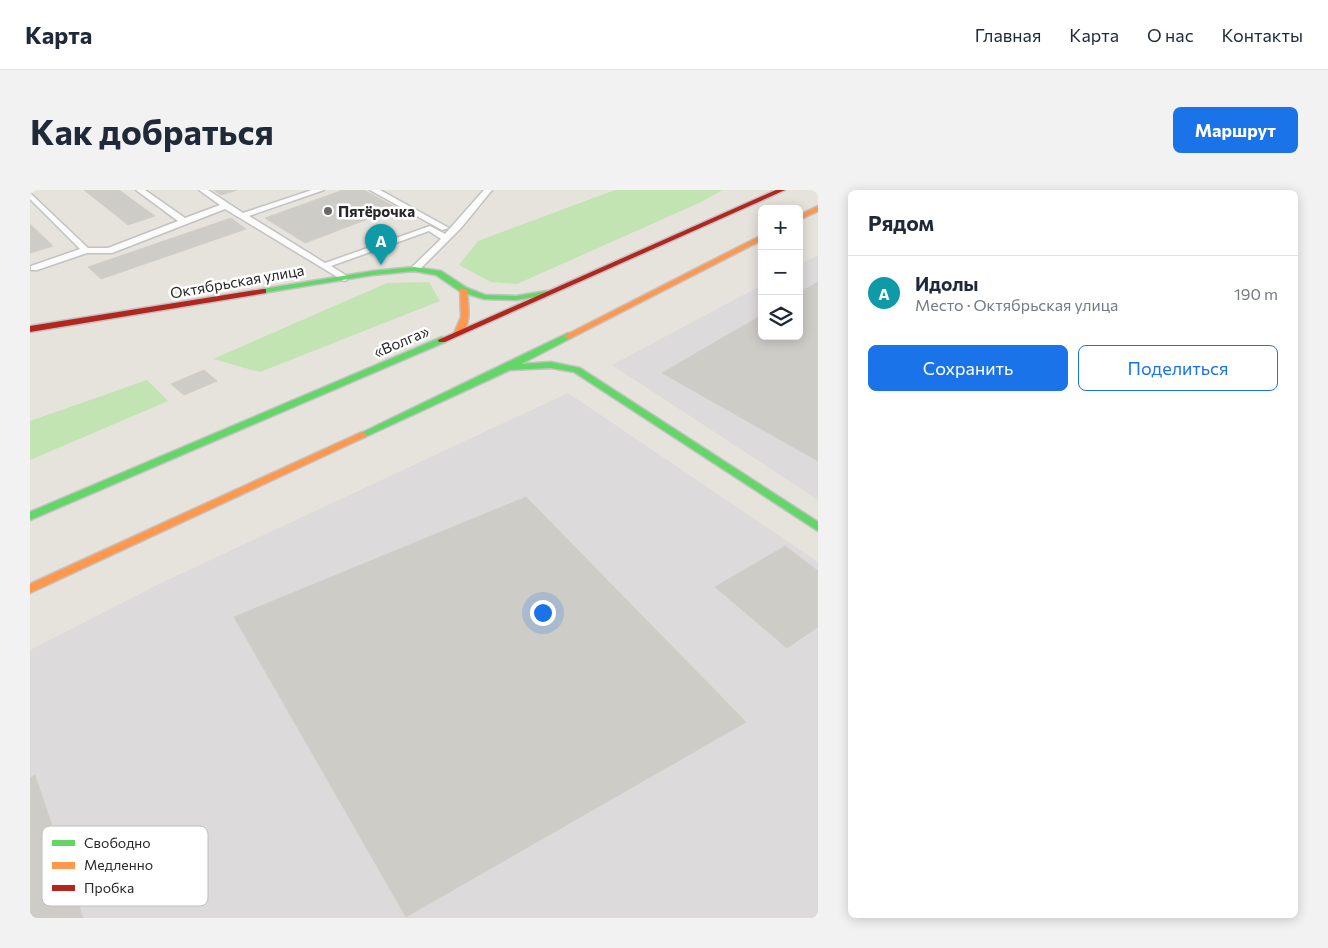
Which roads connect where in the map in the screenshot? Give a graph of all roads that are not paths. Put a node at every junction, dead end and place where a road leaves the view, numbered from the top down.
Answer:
1 (140, 190) edge
2 (203, 190) edge
3 (320, 190) edge
4 (374, 190) edge
5 (488, 190) edge
6 (782, 190) edge
7 (30, 195) edge
8 (226, 206) junction
9 (818, 208) edge
10 (242, 216) junction
11 (803, 216) edge
12 (184, 221) junction
13 (452, 231) junction
14 (445, 238) junction
15 (758, 239) edge
16 (86, 250) junction
17 (324, 266) junction
18 (31, 268) edge
19 (415, 269) junction
20 (344, 278) junction
21 (463, 290) junction
22 (547, 293) junction
23 (30, 330) edge
24 (576, 331) junction
25 (458, 333) junction
26 (508, 367) junction
27 (577, 370) junction
28 (30, 516) edge
29 (818, 527) edge
30 (30, 589) edge

1 - 12 lane
2 - 8 lane
3 - 10 lane
4 - 13 lane
5 - 13 lane
6 - 22 main road, «Волга»
7 - 16 lane
8 - 10 lane
8 - 12 lane
9 - 11 main road
10 - 17 lane
12 - 16 lane
13 - 14 lane
14 - 17 lane
14 - 19 lane
15 - 24 main road
16 - 18 lane
17 - 20 lane
19 - 20 main road, Октябрьская улица
19 - 21 main road, Октябрьская улица
20 - 23 main road, Октябрьская улица
21 - 22 main road, Октябрьская улица
21 - 25 main road
22 - 25 main road, «Волга»
24 - 26 main road
24 - 27 main road
25 - 28 main road, «Волга»
26 - 27 main road
26 - 30 main road
27 - 29 main road

